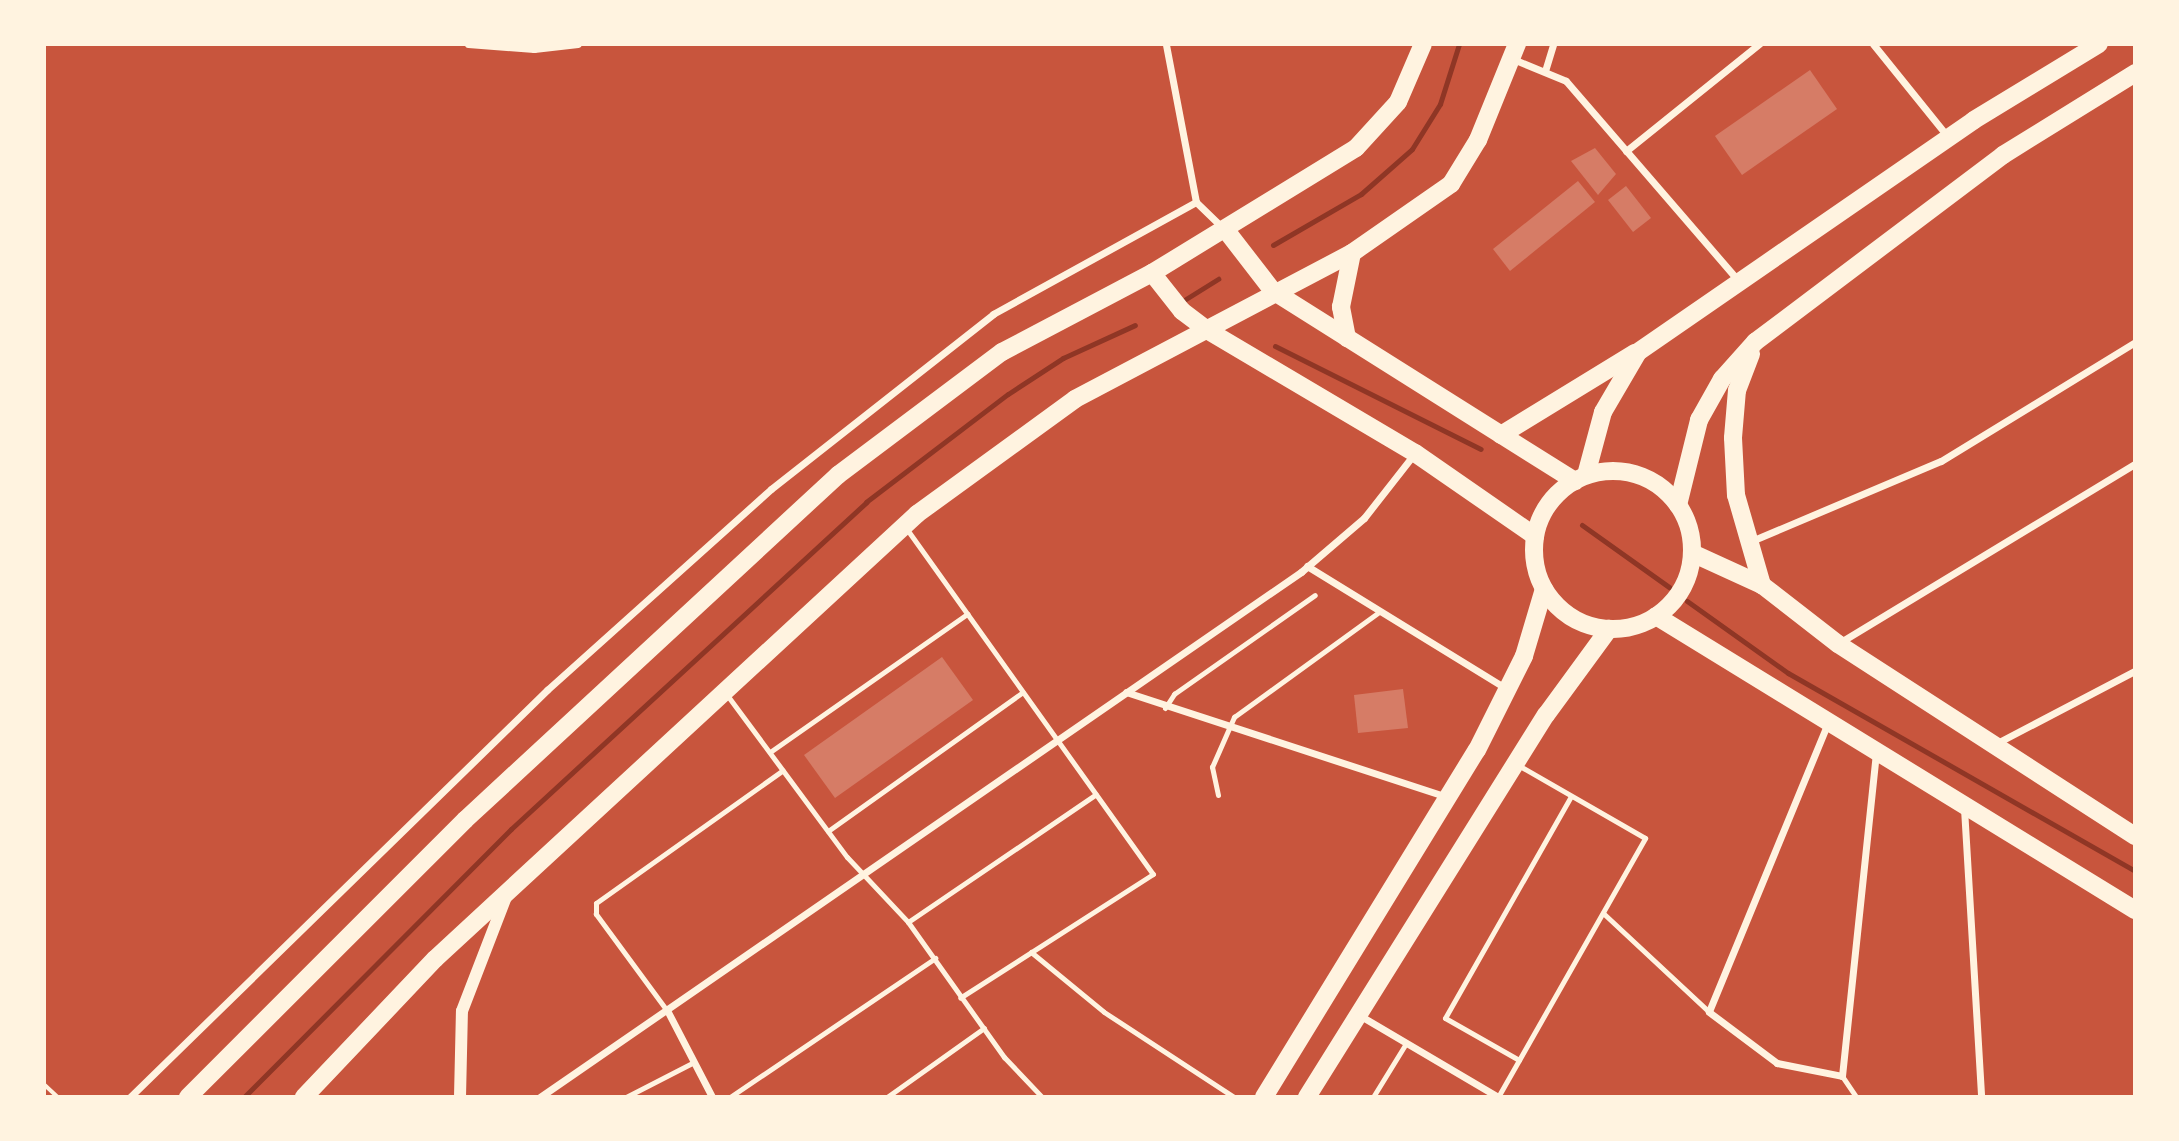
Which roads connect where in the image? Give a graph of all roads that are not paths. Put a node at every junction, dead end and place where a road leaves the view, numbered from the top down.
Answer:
1 (468, 44) edge
2 (578, 44) edge
3 (1166, 44) edge
4 (1423, 44) edge
5 (1553, 44) edge
6 (1759, 44) edge
7 (1873, 44) edge
8 (2099, 44) edge
9 (1515, 51) edge
10 (1545, 71) junction
11 (2135, 73) edge
12 (1949, 138) junction
13 (1626, 151) junction
14 (1196, 202) junction
15 (1225, 229) junction
16 (1352, 253) junction
17 (1152, 273) junction
18 (1739, 281) junction
19 (1273, 291) junction
20 (1207, 330) junction
21 (1347, 338) junction
22 (1755, 342) junction
23 (2135, 342) edge
24 (1639, 352) junction
25 (1501, 435) junction
26 (1415, 453) junction
27 (2135, 464) edge
28 (1580, 478) junction
29 (1678, 505) junction
30 (904, 526) junction
31 (1535, 536) junction
32 (1747, 542) junction
33 (1692, 553) junction
34 (1307, 566) junction
35 (1762, 586) junction
36 (1544, 589) junction
37 (1315, 595) dead end
38 (1379, 612) junction
39 (967, 614) junction
40 (1657, 616) junction
41 (1609, 629) junction
42 (1838, 644) junction
43 (2135, 671) edge
44 (1508, 689) junction
45 (723, 690) junction
46 (1023, 692) junction
47 (1126, 692) junction
48 (1165, 708) junction
49 (1827, 725) junction
50 (1228, 730) junction
51 (1057, 740) junction
52 (1994, 745) junction
53 (770, 752) junction
54 (1875, 754) junction
55 (1515, 764) junction
56 (783, 770) junction
57 (1096, 794) junction
58 (1218, 795) dead end
59 (1571, 796) junction
60 (1448, 797) junction
61 (1964, 806) junction
62 (828, 831) junction
63 (2135, 836) edge
64 (863, 875) junction
65 (509, 891) junction
66 (2135, 910) edge
67 (1603, 913) junction
68 (908, 922) junction
69 (1031, 952) junction
70 (935, 958) junction
71 (960, 998) junction
72 (668, 1012) junction
73 (1709, 1012) junction
74 (1358, 1014) junction
75 (984, 1028) junction
76 (1405, 1045) junction
77 (1519, 1060) junction
78 (694, 1062) junction
79 (1842, 1076) junction
80 (637, 1095) edge
81 (130, 1097) edge
82 (187, 1097) edge
83 (304, 1097) edge
84 (460, 1097) edge
85 (540, 1097) edge
86 (626, 1097) edge
87 (712, 1097) edge
88 (730, 1097) edge
89 (887, 1097) edge
90 (1042, 1097) edge
91 (1234, 1097) edge
92 (1264, 1097) edge
93 (1307, 1097) edge
94 (1373, 1097) edge
95 (1498, 1097) edge
96 (1856, 1097) edge
97 (1981, 1097) edge

1 - 2 street
3 - 14 street
4 - 15 main road
5 - 10 street
6 - 13 street
7 - 12 street
8 - 12 main road
9 - 10 street
9 - 16 main road
10 - 13 street
11 - 22 main road
12 - 18 main road
13 - 18 street
14 - 15 street
14 - 81 street
15 - 17 main road
15 - 19 main road
16 - 19 main road
16 - 21 main road
17 - 20 main road
17 - 82 main road
18 - 24 main road
19 - 20 main road
19 - 21 main road
20 - 26 main road
20 - 30 main road
21 - 25 main road
22 - 29 main road
22 - 32 main road
23 - 32 street
24 - 25 main road
24 - 28 main road
25 - 28 main road
26 - 31 main road
26 - 34 street
27 - 42 street
28 - 29 main road
28 - 31 main road
29 - 33 main road
30 - 39 lane
30 - 45 main road
31 - 36 main road
32 - 35 main road
33 - 35 main road
33 - 40 main road
34 - 38 street
34 - 47 street
35 - 42 main road
36 - 41 main road
36 - 44 main road
37 - 48 lane
38 - 44 street
38 - 50 lane
39 - 46 lane
39 - 53 lane
40 - 41 main road
40 - 49 main road
41 - 55 main road
42 - 52 main road
43 - 52 street
44 - 60 main road
45 - 53 lane
45 - 65 main road
46 - 51 lane
46 - 62 lane
47 - 48 street
47 - 51 street
48 - 50 street
49 - 54 main road
49 - 73 street
50 - 58 lane
50 - 60 street
51 - 57 lane
51 - 64 street
52 - 63 main road
53 - 56 lane
54 - 61 main road
54 - 79 street
55 - 59 lane
55 - 74 main road
56 - 62 lane
56 - 72 lane
57 - 68 lane
57 - 69 lane
59 - 67 lane
59 - 77 lane
60 - 92 main road
61 - 66 main road
61 - 97 street
62 - 64 lane
64 - 68 lane
64 - 72 street
65 - 83 main road
65 - 84 street
67 - 73 lane
67 - 77 lane
68 - 70 lane
69 - 71 lane
69 - 91 lane
70 - 71 lane
70 - 88 lane
71 - 75 lane
72 - 78 street
72 - 85 street
73 - 79 street
74 - 76 street
74 - 93 main road
75 - 89 lane
75 - 90 lane
76 - 94 lane
76 - 95 street
77 - 95 lane
78 - 80 lane
78 - 87 street
79 - 96 lane
80 - 86 lane

